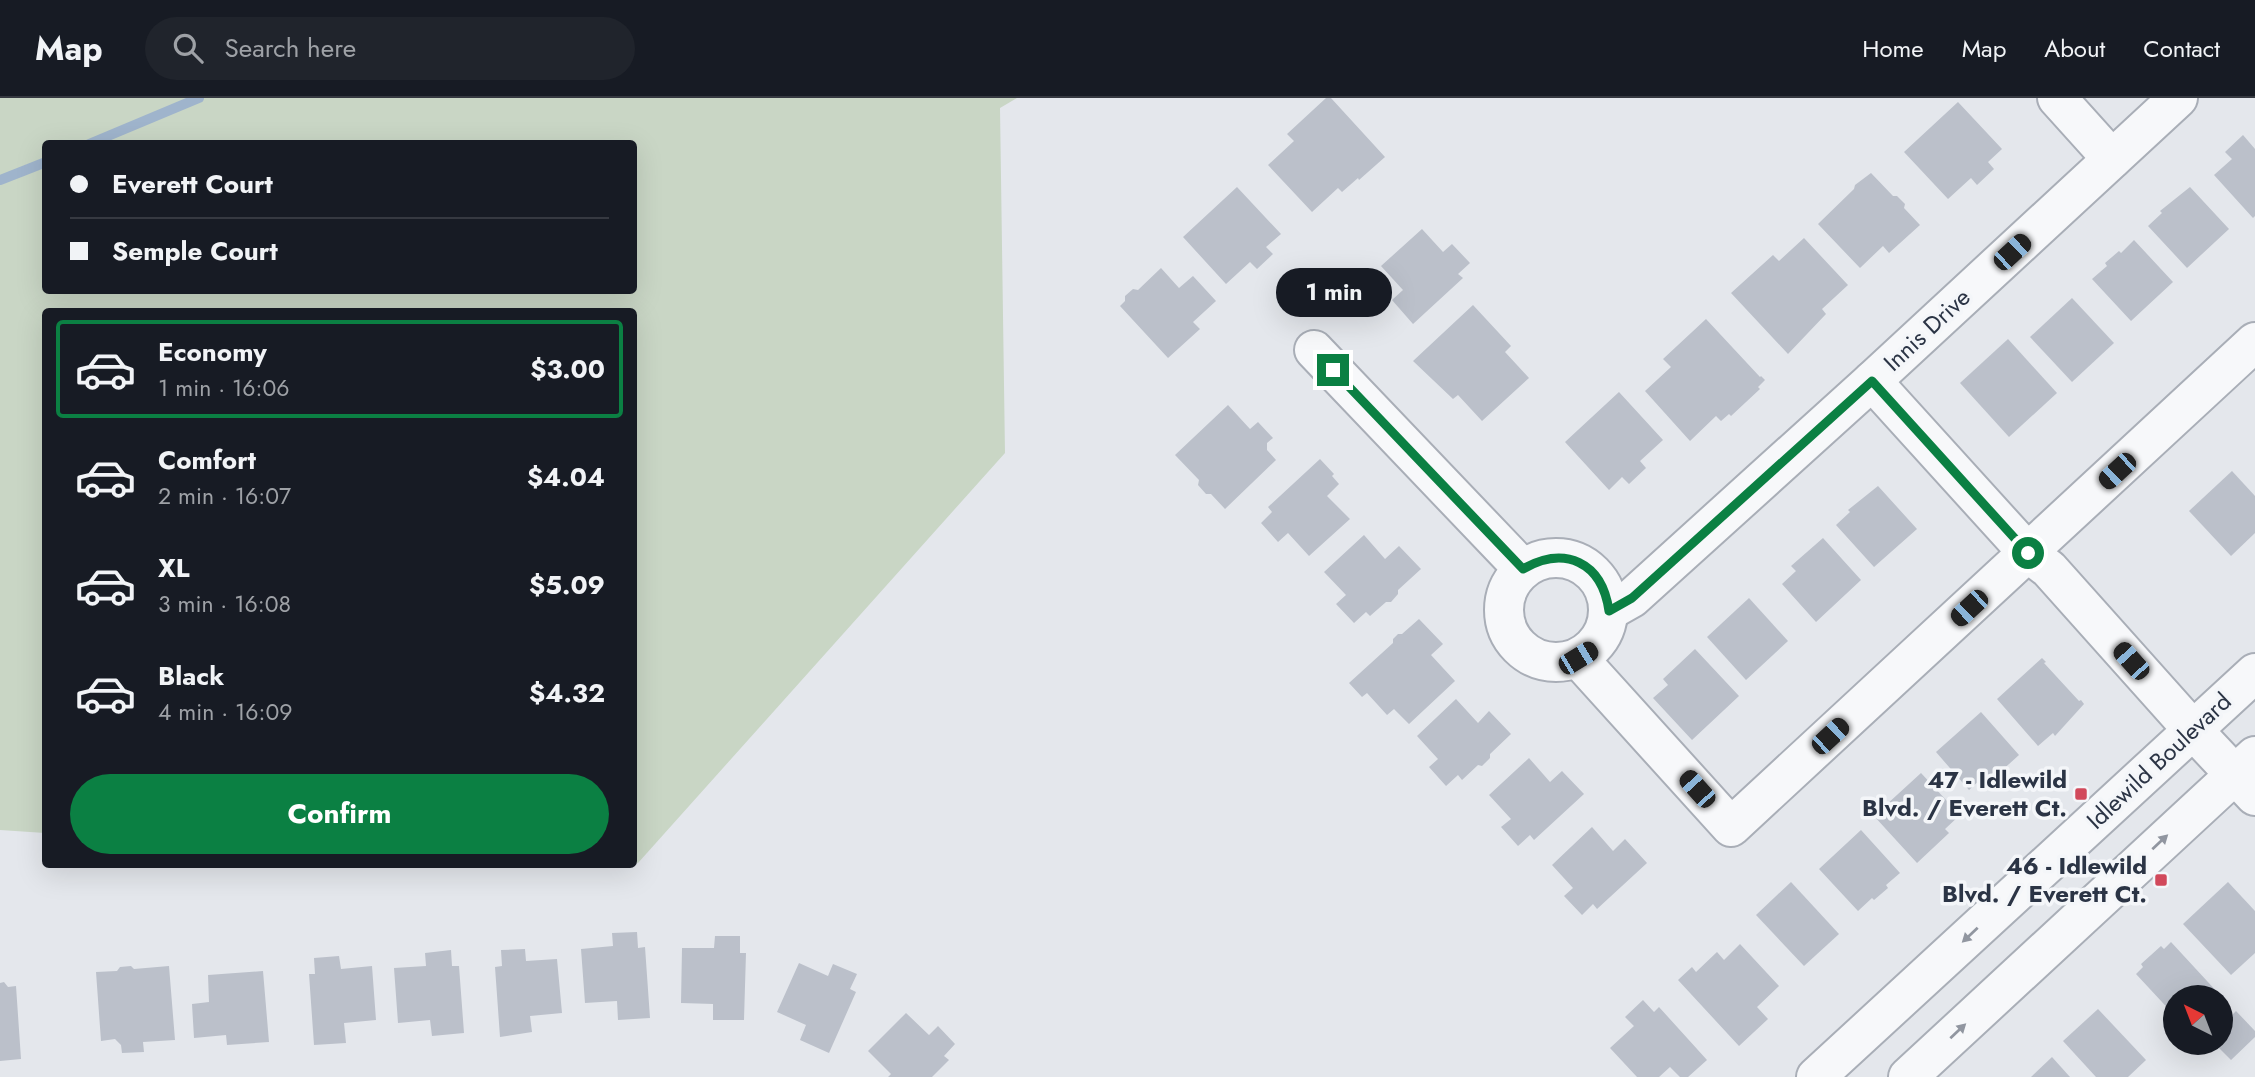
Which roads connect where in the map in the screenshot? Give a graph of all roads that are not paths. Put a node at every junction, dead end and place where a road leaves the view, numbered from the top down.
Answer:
1 (2057, 98) edge
2 (2178, 98) edge
3 (2112, 159) junction
4 (2255, 342) edge
5 (1314, 350) dead end
6 (1872, 381) junction
7 (2028, 553) junction
8 (1523, 569) junction
9 (1609, 611) junction
10 (1578, 658) junction
11 (2255, 673) edge
12 (2192, 729) junction
13 (2248, 775) edge
14 (1816, 1077) edge
15 (1908, 1077) edge

1 - 3 street
2 - 3 street, Innis Drive
3 - 6 street, Innis Drive
4 - 7 street
5 - 8 street
6 - 7 street
6 - 9 street, Innis Drive
7 - 10 street
7 - 12 street
8 - 9 street
8 - 10 street
9 - 10 street
11 - 12 street, Idlewild Boulevard
12 - 13 street
12 -> 14 street, Idlewild Boulevard
15 -> 13 street

